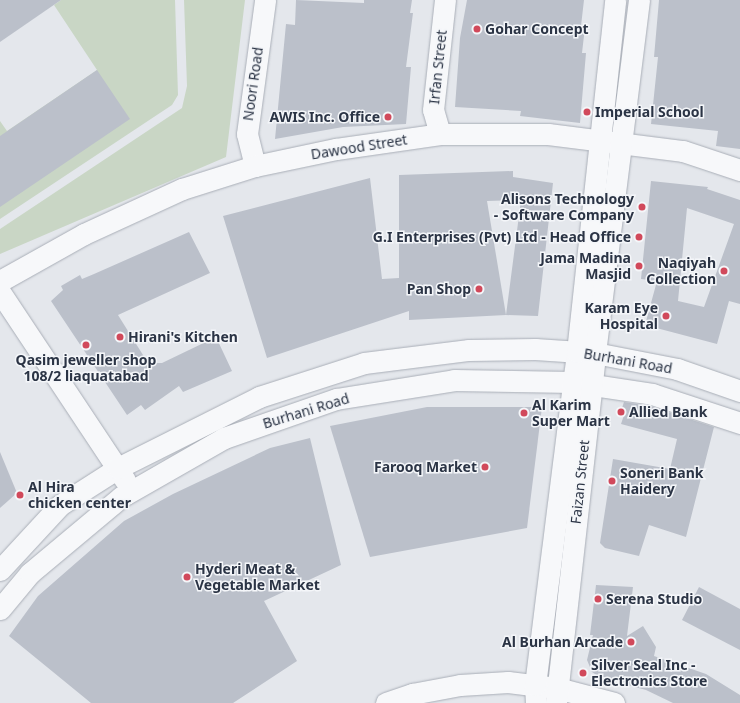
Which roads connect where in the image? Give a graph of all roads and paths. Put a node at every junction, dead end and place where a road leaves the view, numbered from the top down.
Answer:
1 (265, 0) edge
2 (445, 0) edge
3 (615, 0) edge
4 (639, 0) edge
5 (440, 134) junction
6 (599, 140) junction
7 (623, 143) junction
8 (255, 166) junction
9 (740, 170) edge
10 (0, 282) edge
11 (0, 292) edge
12 (586, 352) junction
13 (582, 383) junction
14 (740, 391) edge
15 (740, 423) edge
16 (118, 468) junction
17 (131, 491) junction
18 (0, 570) edge
19 (0, 609) edge
20 (536, 694) edge
21 (556, 696) edge
22 (386, 703) edge
23 (614, 703) edge

1 - 8 street, Noori Road
2 - 5 street, Irfan Street
3 - 6 street, Faizan Street
4 - 7 street, Faizan Street
5 - 6 street, Dawood Street
5 - 8 street, Dawood Street
6 - 7 street, Dawood Street
6 - 12 street, Faizan Street
7 - 9 street, Dawood Street
7 - 12 street, Faizan Street
8 - 10 street, Dawood Street
11 - 16 street
12 - 13 street, Faizan Street
12 - 14 street, Burhani Road
12 - 16 street, Burhani Road
13 - 15 street, Burhani Road
13 - 17 street, Burhani Road
13 - 20 street, Faizan Street
13 - 21 street, Faizan Street
16 - 17 street
16 - 18 street, Burhani Road
17 - 19 street, Burhani Road
20 - 21 street
20 - 22 street
21 - 23 street

